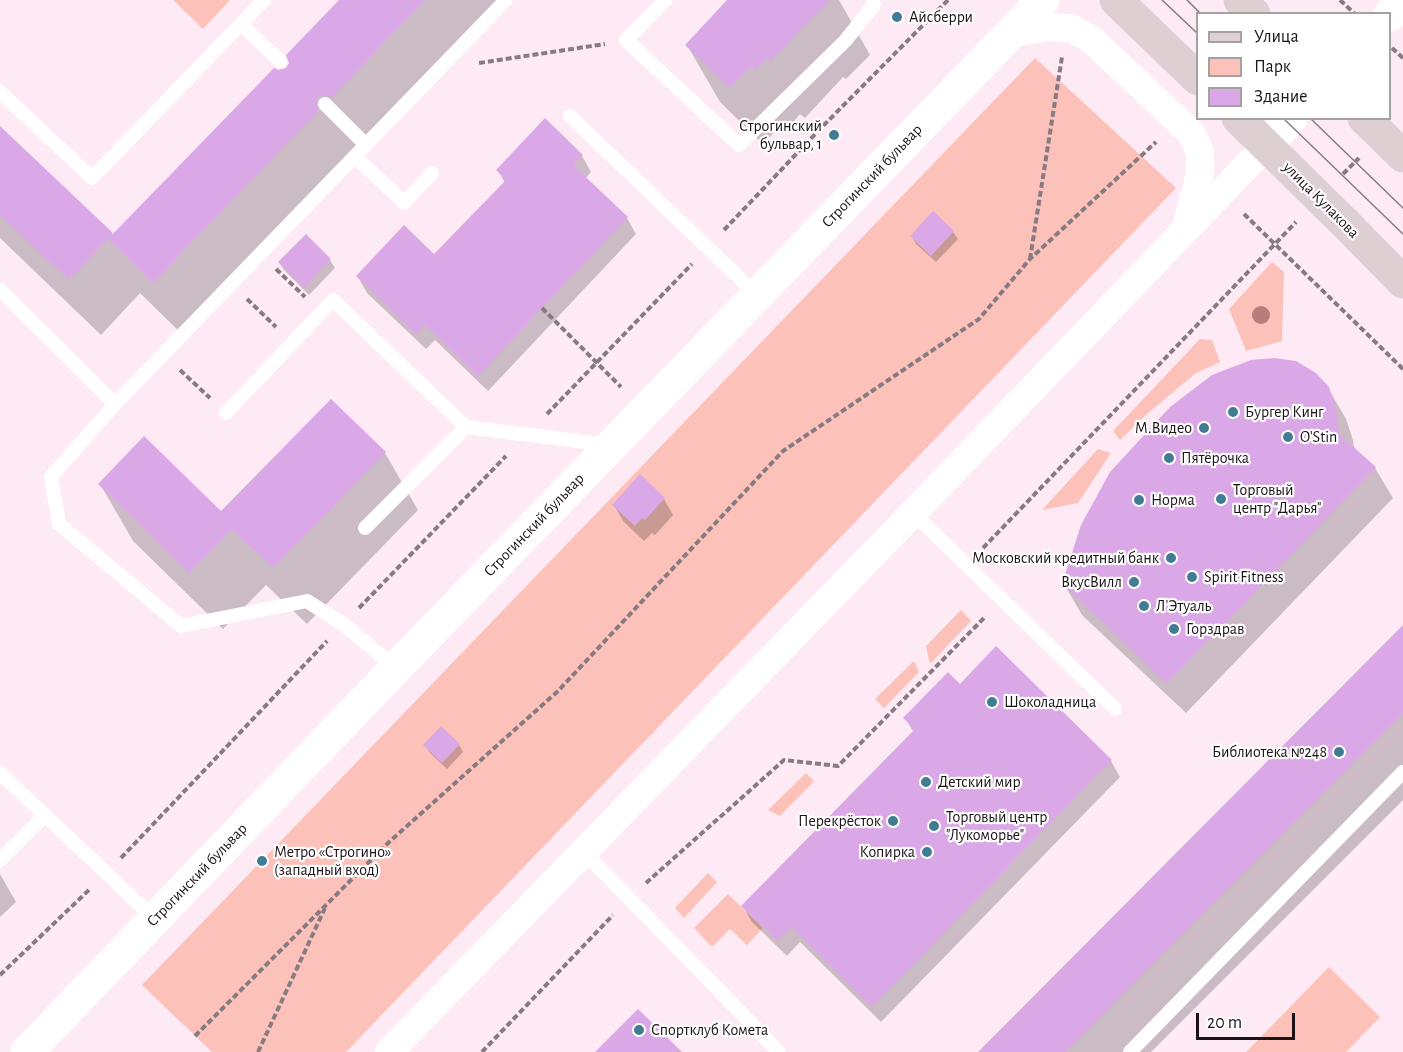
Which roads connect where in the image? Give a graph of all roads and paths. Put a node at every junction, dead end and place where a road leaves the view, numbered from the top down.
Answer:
1 (264, 0) edge
2 (506, 0) edge
3 (666, 0) edge
4 (873, 0) edge
5 (948, 0) edge
6 (1043, 0) edge
7 (1116, 0) edge
8 (1240, 0) edge
9 (1340, 0) edge
10 (1403, 0) edge
11 (1252, 12) edge
12 (1353, 12) edge
13 (1391, 13) edge
14 (241, 24) junction
15 (1010, 34) junction
16 (626, 40) junction
17 (1391, 47) edge
18 (1062, 55) dead end
19 (1403, 58) edge
20 (280, 61) dead end
21 (438, 70) junction
22 (1196, 78) edge
23 (0, 92) edge
24 (325, 104) dead end
25 (570, 116) dead end
26 (1240, 120) edge
27 (1289, 120) edge
28 (1366, 120) edge
29 (1161, 137) dead end
30 (366, 145) junction
31 (1266, 146) junction
32 (355, 156) junction
33 (1403, 156) edge
34 (432, 173) dead end
35 (1244, 214) dead end
36 (1185, 230) junction
37 (1275, 243) junction
38 (707, 247) junction
39 (261, 254) junction
40 (1030, 260) junction
41 (1403, 282) edge
42 (232, 283) junction
43 (0, 290) edge
44 (757, 295) junction
45 (542, 308) dead end
46 (321, 312) junction
47 (292, 343) junction
48 (163, 354) junction
49 (597, 363) junction
50 (1403, 369) edge
51 (115, 404) junction
52 (645, 411) junction
53 (226, 412) joint
54 (466, 427) junction
55 (527, 434) junction
56 (612, 445) junction
57 (913, 513) junction
58 (365, 528) dead end
59 (967, 566) junction
60 (990, 611) dead end
61 (343, 624) junction
62 (396, 668) junction
63 (1115, 710) dead end
64 (1403, 772) edge
65 (0, 773) edge
66 (45, 815) junction
67 (583, 851) junction
68 (0, 860) edge
69 (107, 873) junction
70 (629, 897) junction
71 (327, 904) junction
72 (155, 919) junction
73 (0, 975) edge
74 (195, 1036) dead end
75 (27, 1052) edge
76 (258, 1052) edge
77 (388, 1052) edge
78 (482, 1052) edge
79 (779, 1052) edge
80 (1130, 1052) edge

1 - 14 lane
2 - 21 lane
3 - 16 lane
4 - 16 lane
5 - 38 path
6 - 15 street, Строгинский бульвар
7 - 22 main road
8 - 11 main road
9 - 12 path
10 - 13 street
14 - 20 lane
14 - 23 lane
15 - 36 street
15 - 44 street, Строгинский бульвар
16 - 21 path
17 - 19 path
18 - 40 path
21 - 30 lane
24 - 30 lane
25 - 38 lane
26 - 31 main road, улица Кулакова
27 - 31 street
28 - 33 main road
29 - 40 path
30 - 32 lane
31 - 36 street
31 - 41 main road, улица Кулакова
32 - 34 lane
32 - 39 lane
35 - 37 path
36 - 57 street
37 - 50 path
37 - 59 path
38 - 44 lane
38 - 49 path
39 - 42 lane
39 - 46 path
40 - 71 path
42 - 47 path
42 - 48 lane
43 - 51 lane
44 - 52 street, Строгинский бульвар
45 - 49 path
46 - 47 lane
46 - 54 lane
47 - 53 lane
48 - 51 lane
48 - 53 path
49 - 52 path
49 - 55 path
51 - 61 lane
52 - 56 street, Строгинский бульвар
54 - 55 lane
54 - 58 lane
55 - 56 lane
55 - 61 path
56 - 62 street, Строгинский бульвар
57 - 59 lane
57 - 67 street
59 - 63 lane
60 - 70 path
61 - 62 lane
61 - 69 path
62 - 72 street, Строгинский бульвар
64 - 80 lane
65 - 66 lane
66 - 68 lane
66 - 69 lane
67 - 70 lane
67 - 77 street
69 - 72 lane
69 - 73 path
70 - 78 path
70 - 79 lane
71 - 74 path
71 - 76 path
72 - 75 street, Строгинский бульвар

